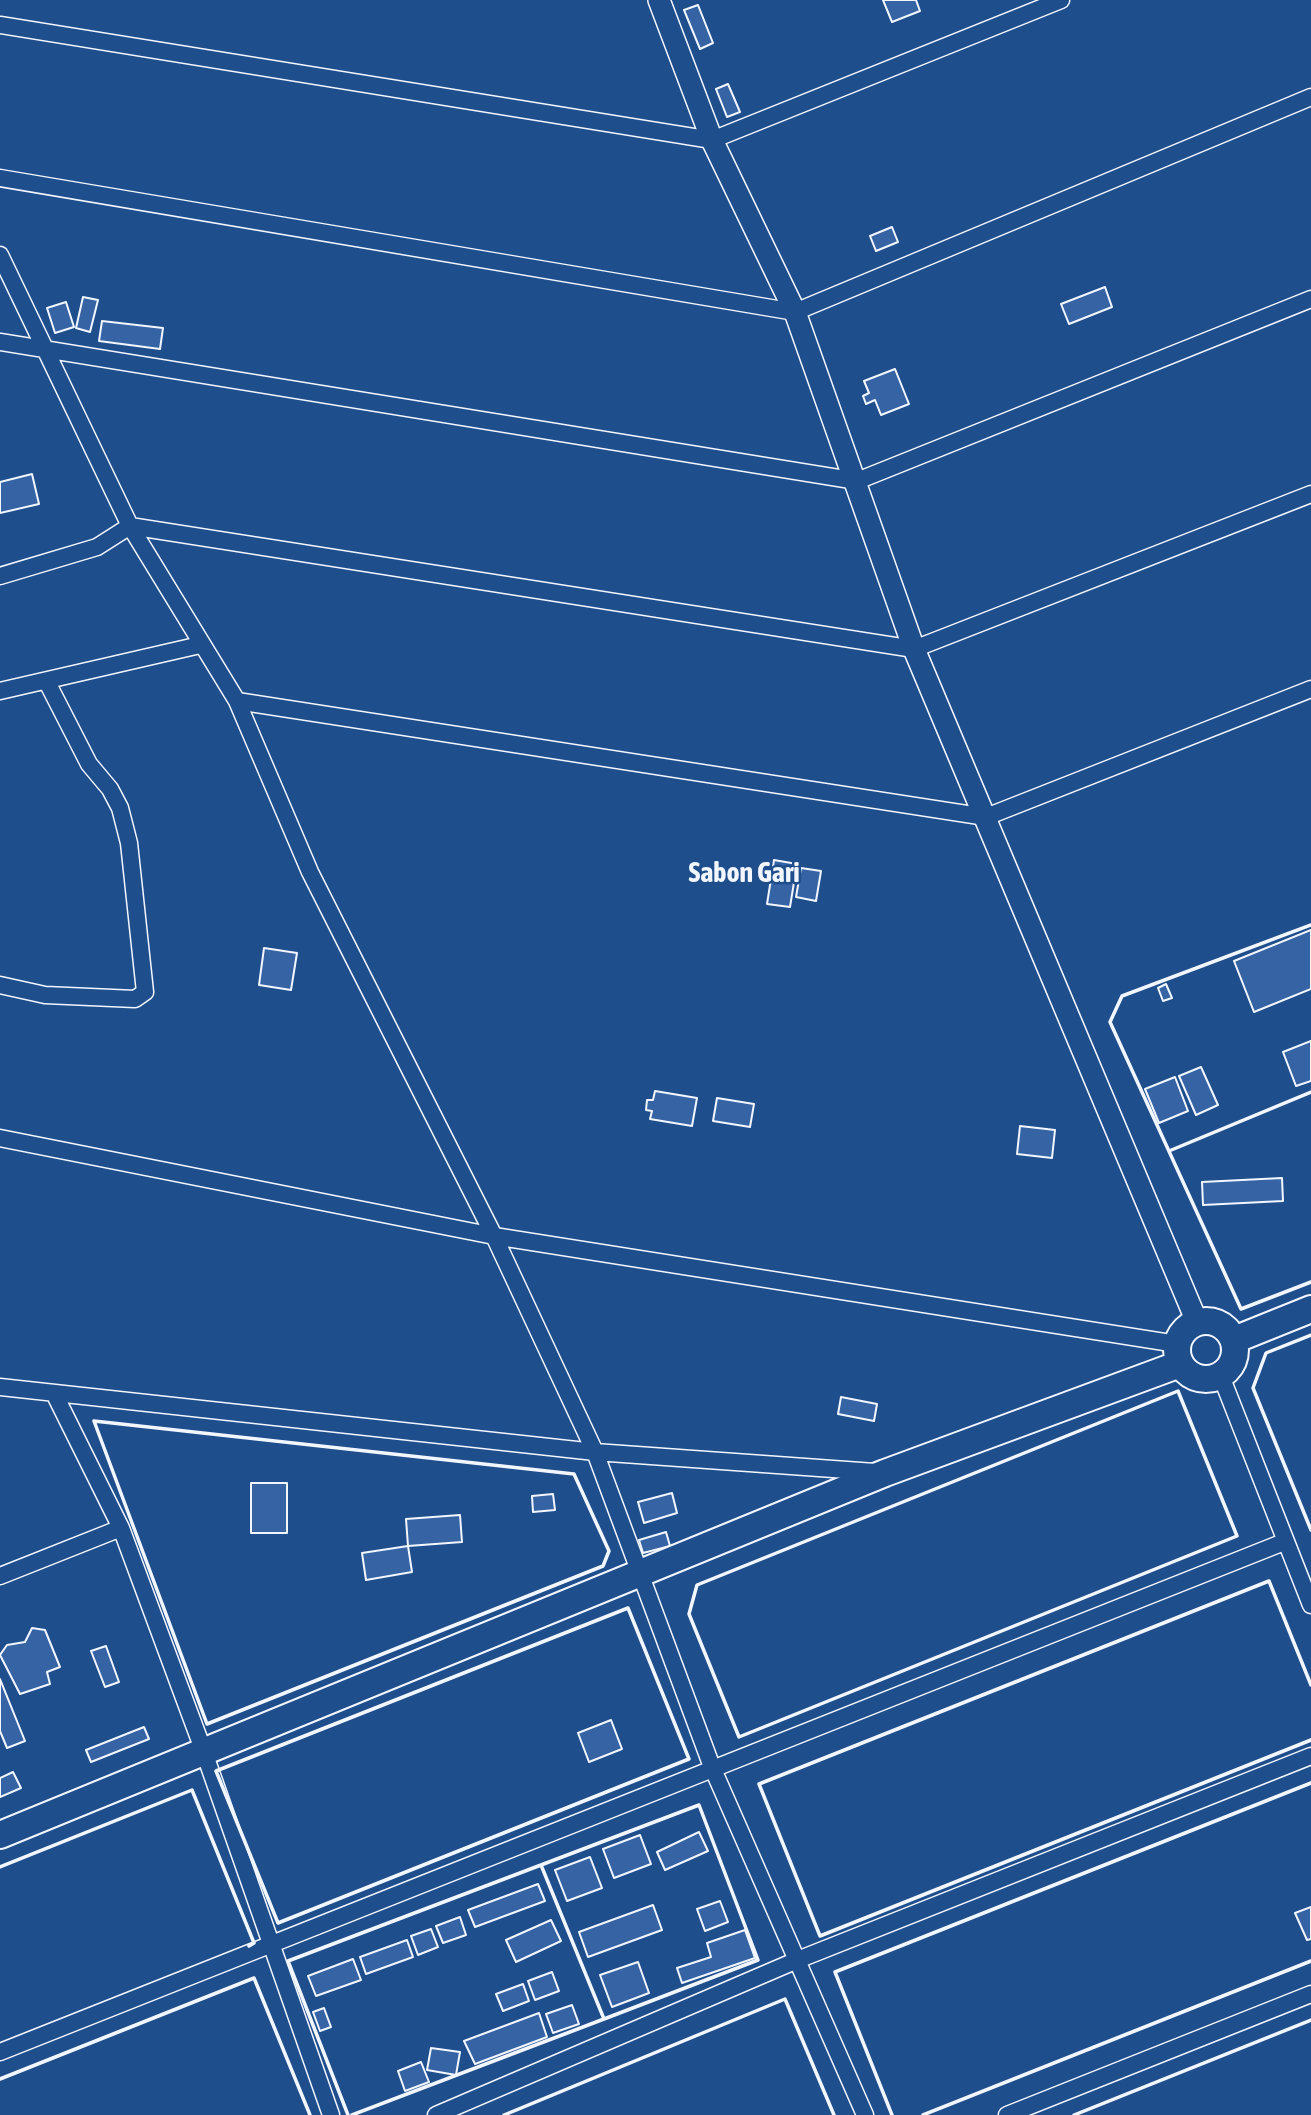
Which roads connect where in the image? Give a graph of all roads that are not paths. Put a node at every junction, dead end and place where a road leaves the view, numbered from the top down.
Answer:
1 (659, 0) edge
2 (1061, 0) edge
3 (0, 25) edge
4 (1311, 97) edge
5 (712, 140) junction
6 (0, 178) edge
7 (0, 255) edge
8 (1311, 299) edge
9 (794, 312) junction
10 (0, 342) edge
11 (45, 348) junction
12 (857, 481) junction
13 (1311, 494) edge
14 (130, 526) junction
15 (0, 576) edge
16 (200, 645) junction
17 (914, 649) junction
18 (47, 682) junction
19 (1311, 689) edge
20 (0, 691) edge
21 (237, 701) junction
22 (986, 817) junction
23 (0, 985) edge
24 (0, 1138) edge
25 (494, 1236) junction
26 (1311, 1309) edge
27 (1197, 1322) junction
28 (1234, 1340) junction
29 (1178, 1354) junction
30 (1220, 1376) junction
31 (0, 1387) edge
32 (55, 1395) junction
33 (595, 1452) junction
34 (885, 1473) junction
35 (121, 1528) junction
36 (1284, 1542) junction
37 (639, 1574) junction
38 (0, 1576) edge
39 (1311, 1605) edge
40 (204, 1752) junction
41 (1311, 1756) edge
42 (712, 1767) junction
43 (0, 1835) edge
44 (273, 1944) junction
45 (795, 1961) junction
46 (1311, 1994) edge
47 (0, 2052) edge
48 (331, 2115) edge
49 (436, 2115) edge
50 (864, 2115) edge
51 (1007, 2115) edge

1 - 5 street
2 - 5 street
3 - 5 street
4 - 9 street
5 - 9 street
6 - 9 street
7 - 11 street
8 - 12 street
9 - 12 street
10 - 11 street
11 - 12 street
11 - 14 street
12 - 17 street
13 - 17 street
14 - 15 street
14 - 16 street
14 - 17 street
16 - 18 street
16 - 21 street
17 - 22 street
18 - 20 street
18 - 23 street
19 - 22 street
21 - 22 street
21 - 25 street
22 - 27 street
24 - 25 street
25 - 29 street
25 - 33 street
26 - 28 main road
27 - 28 main road
27 - 29 main road
28 - 30 main road
29 - 30 main road
29 - 34 main road
30 - 36 street
31 - 32 street
32 - 33 street
32 - 35 street
33 - 34 street
33 - 37 street
34 - 37 main road
35 - 38 street
35 - 40 street
36 - 39 street
36 - 42 street
37 - 40 main road
37 - 42 street
40 - 43 main road
40 - 44 street
41 - 45 street
42 - 44 street
42 - 45 street
44 - 47 street
44 - 48 street
45 - 49 street
45 - 50 street
46 - 51 street

